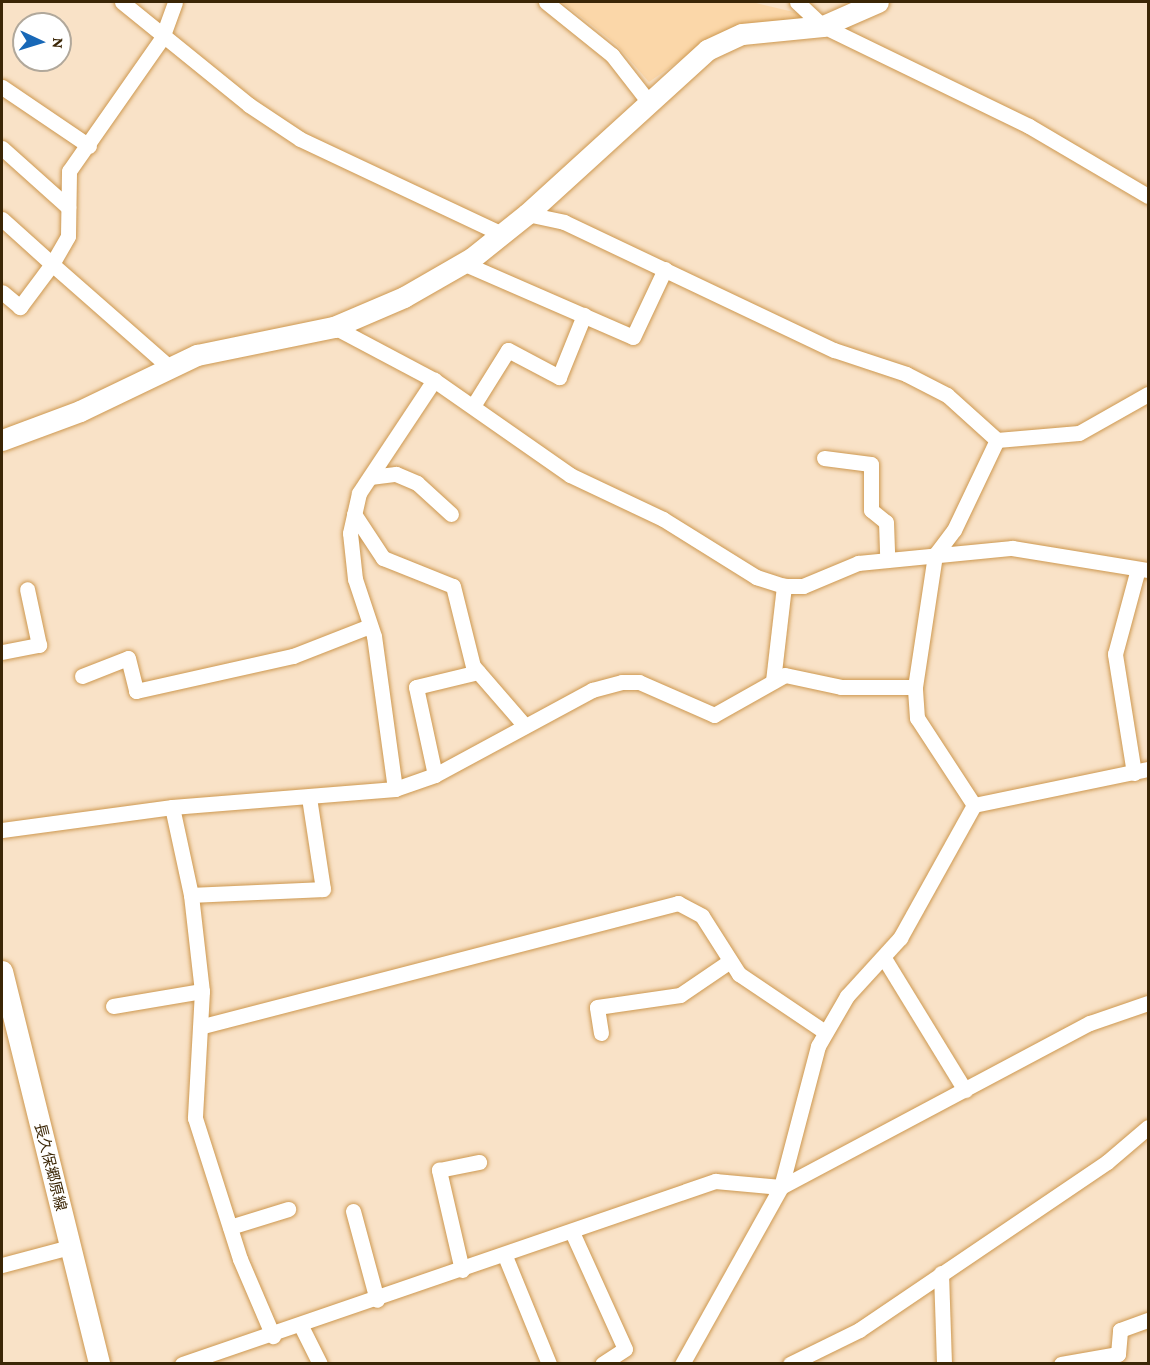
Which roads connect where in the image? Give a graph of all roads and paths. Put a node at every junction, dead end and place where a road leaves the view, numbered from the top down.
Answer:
1 (122, 2) edge
2 (175, 2) edge
3 (546, 2) edge
4 (797, 2) edge
5 (878, 2) edge
6 (823, 26) junction
7 (162, 38) junction
8 (2, 87) edge
9 (647, 100) junction
10 (89, 146) junction
11 (2, 148) edge
12 (1149, 196) edge
13 (68, 207) junction
14 (527, 214) junction
15 (2, 219) edge
16 (500, 233) junction
17 (463, 263) junction
18 (52, 264) junction
19 (665, 269) junction
20 (2, 292) edge
21 (584, 315) junction
22 (334, 327) junction
23 (168, 366) junction
24 (434, 380) junction
25 (1149, 394) edge
26 (473, 406) junction
27 (2, 440) edge
28 (997, 440) junction
29 (824, 458) dead end
30 (370, 477) junction
31 (354, 514) junction
32 (451, 514) dead end
33 (935, 555) junction
34 (887, 560) junction
35 (1143, 570) edge
36 (784, 586) junction
37 (27, 589) dead end
38 (370, 626) junction
39 (2, 652) edge
40 (478, 672) junction
41 (82, 676) dead end
42 (773, 681) junction
43 (915, 687) junction
44 (525, 726) junction
45 (1141, 771) edge
46 (435, 776) junction
47 (395, 789) junction
48 (309, 797) junction
49 (974, 805) junction
50 (172, 807) junction
51 (2, 830) edge
52 (191, 895) junction
53 (884, 958) junction
54 (730, 962) junction
55 (2, 971) edge
56 (202, 991) junction
57 (1149, 1003) edge
58 (113, 1006) dead end
59 (203, 1026) junction
60 (825, 1032) junction
61 (601, 1033) dead end
62 (964, 1090) junction
63 (1147, 1130) edge
64 (479, 1162) dead end
65 (781, 1187) junction
66 (288, 1209) dead end
67 (353, 1211) dead end
68 (230, 1227) junction
69 (572, 1232) junction
70 (70, 1247) junction
71 (505, 1256) junction
72 (2, 1265) edge
73 (462, 1270) junction
74 (941, 1273) junction
75 (377, 1300) junction
76 (1149, 1320) edge
77 (301, 1326) junction
78 (273, 1336) junction
79 (99, 1364) edge
80 (182, 1364) edge
81 (320, 1364) edge
82 (549, 1364) edge
83 (602, 1364) edge
84 (682, 1364) edge
85 (790, 1364) edge
86 (944, 1364) edge
87 (1061, 1364) edge

1 - 7 street
2 - 7 street
3 - 9 street
4 - 6 street
5 - 6 street
6 - 9 street
6 - 12 street
7 - 10 street
7 - 16 street
8 - 10 street
9 - 14 street
10 - 13 street
11 - 13 street
13 - 18 street
14 - 16 street
14 - 19 street
15 - 18 street
16 - 17 street
17 - 21 street
17 - 22 street
18 - 20 street
18 - 23 street
19 - 21 street
19 - 28 street
21 - 26 street
22 - 23 street
22 - 24 street
23 - 27 street
24 - 26 street
24 - 30 street
25 - 28 street
26 - 36 street
28 - 33 street
29 - 34 street
30 - 31 street
30 - 32 street
31 - 38 street
31 - 40 street
33 - 34 street
33 - 35 street
33 - 43 street
34 - 36 street
35 - 45 street
36 - 42 street
37 - 39 street
38 - 41 street
38 - 47 street
40 - 44 street
40 - 46 street
42 - 43 street
42 - 44 street
43 - 49 street
44 - 46 street
45 - 49 street
46 - 47 street
47 - 48 street
48 - 50 street
48 - 52 street
49 - 53 street
50 - 51 street
50 - 52 street
52 - 56 street
53 - 60 street
53 - 62 street
54 - 59 street
54 - 60 street
54 - 61 street
55 - 70 street, 長久保郷原線
56 - 58 street
56 - 59 street
57 - 62 street
59 - 68 street
60 - 65 street
62 - 65 street
63 - 74 street
64 - 73 street
65 - 69 street
65 - 84 street
66 - 68 street
67 - 75 street
68 - 78 street
69 - 71 street
69 - 83 street
70 - 72 street
70 - 79 street, 長久保郷原線
71 - 73 street
71 - 82 street
73 - 75 street
74 - 85 street
74 - 86 street
75 - 77 street
76 - 87 street
77 - 78 street
77 - 81 street
78 - 80 street

